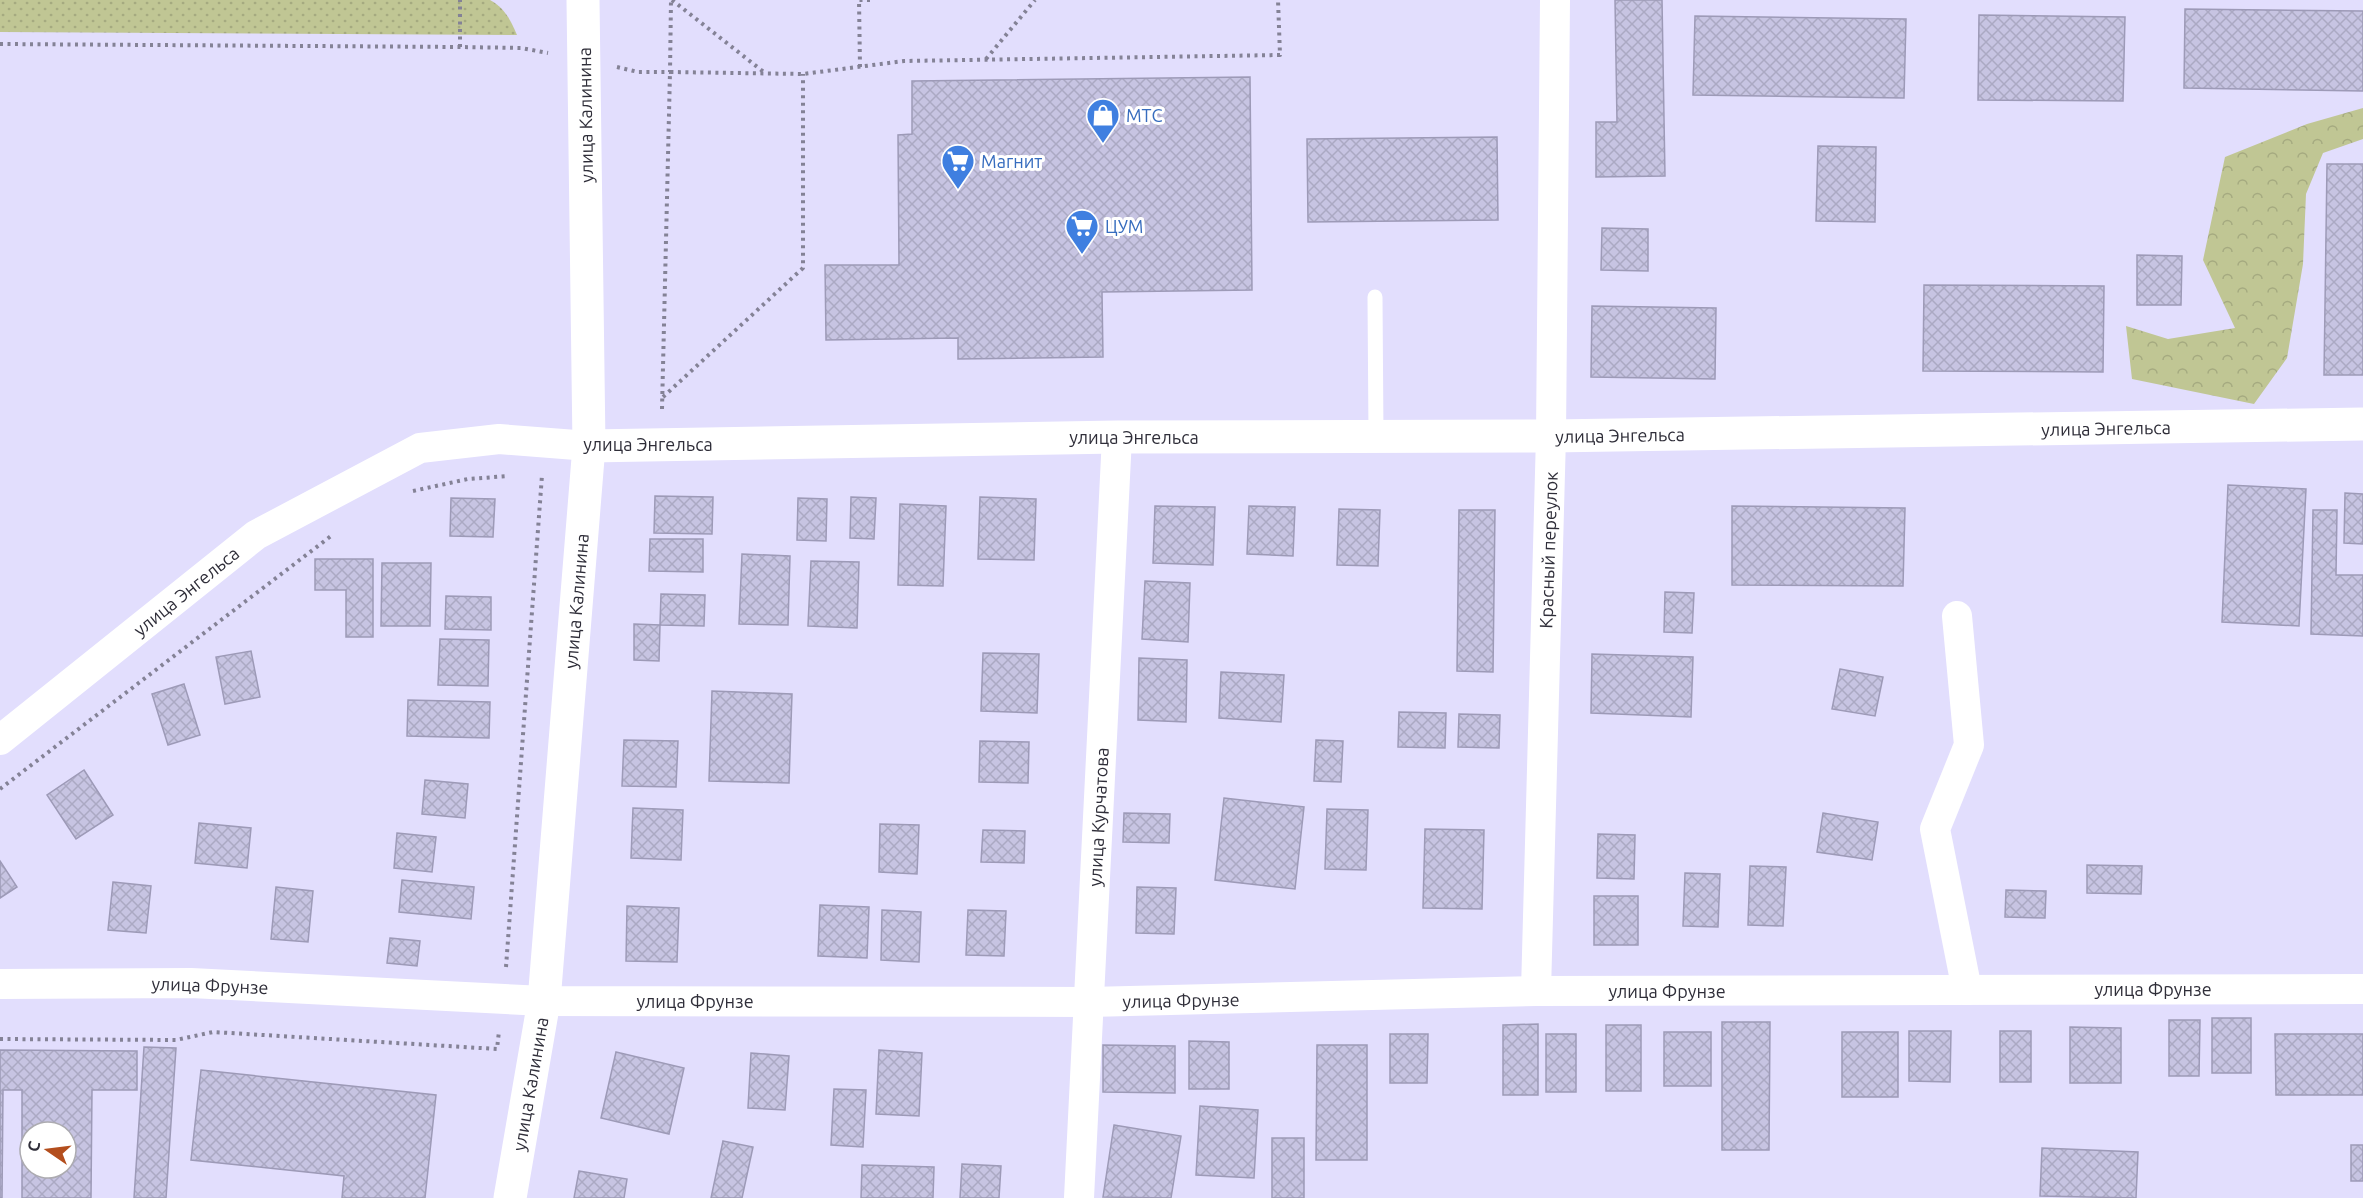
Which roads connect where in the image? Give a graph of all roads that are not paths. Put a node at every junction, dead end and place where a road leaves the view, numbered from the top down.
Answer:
1 (583, 0) edge
2 (1555, 0) edge
3 (1376, 297) dead end
4 (2363, 424) edge
5 (1376, 436) junction
6 (1551, 436) junction
7 (1117, 437) junction
8 (588, 459) junction
9 (1957, 616) dead end
10 (0, 740) edge
11 (0, 984) edge
12 (2363, 988) edge
13 (1967, 990) junction
14 (1536, 991) junction
15 (544, 1001) junction
16 (1089, 1002) junction
17 (510, 1198) edge
18 (1079, 1198) edge

1 - 8 main road, улица Калинина
2 - 6 street, Красный переулок
3 - 5 lane
4 - 6 main road, улица Энгельса
5 - 6 main road, улица Энгельса
5 - 7 main road, улица Энгельса
6 - 14 street, Красный переулок
7 - 8 main road, улица Энгельса
7 - 16 street, улица Курчатова
8 - 10 street, улица Энгельса
8 - 15 main road, улица Калинина
9 - 13 street
11 - 15 street, улица Фрунзе
12 - 13 street, улица Фрунзе
13 - 14 street, улица Фрунзе
14 - 16 street, улица Фрунзе
15 - 16 street, улица Фрунзе
15 - 17 main road, улица Калинина
16 - 18 street, улица Курчатова

